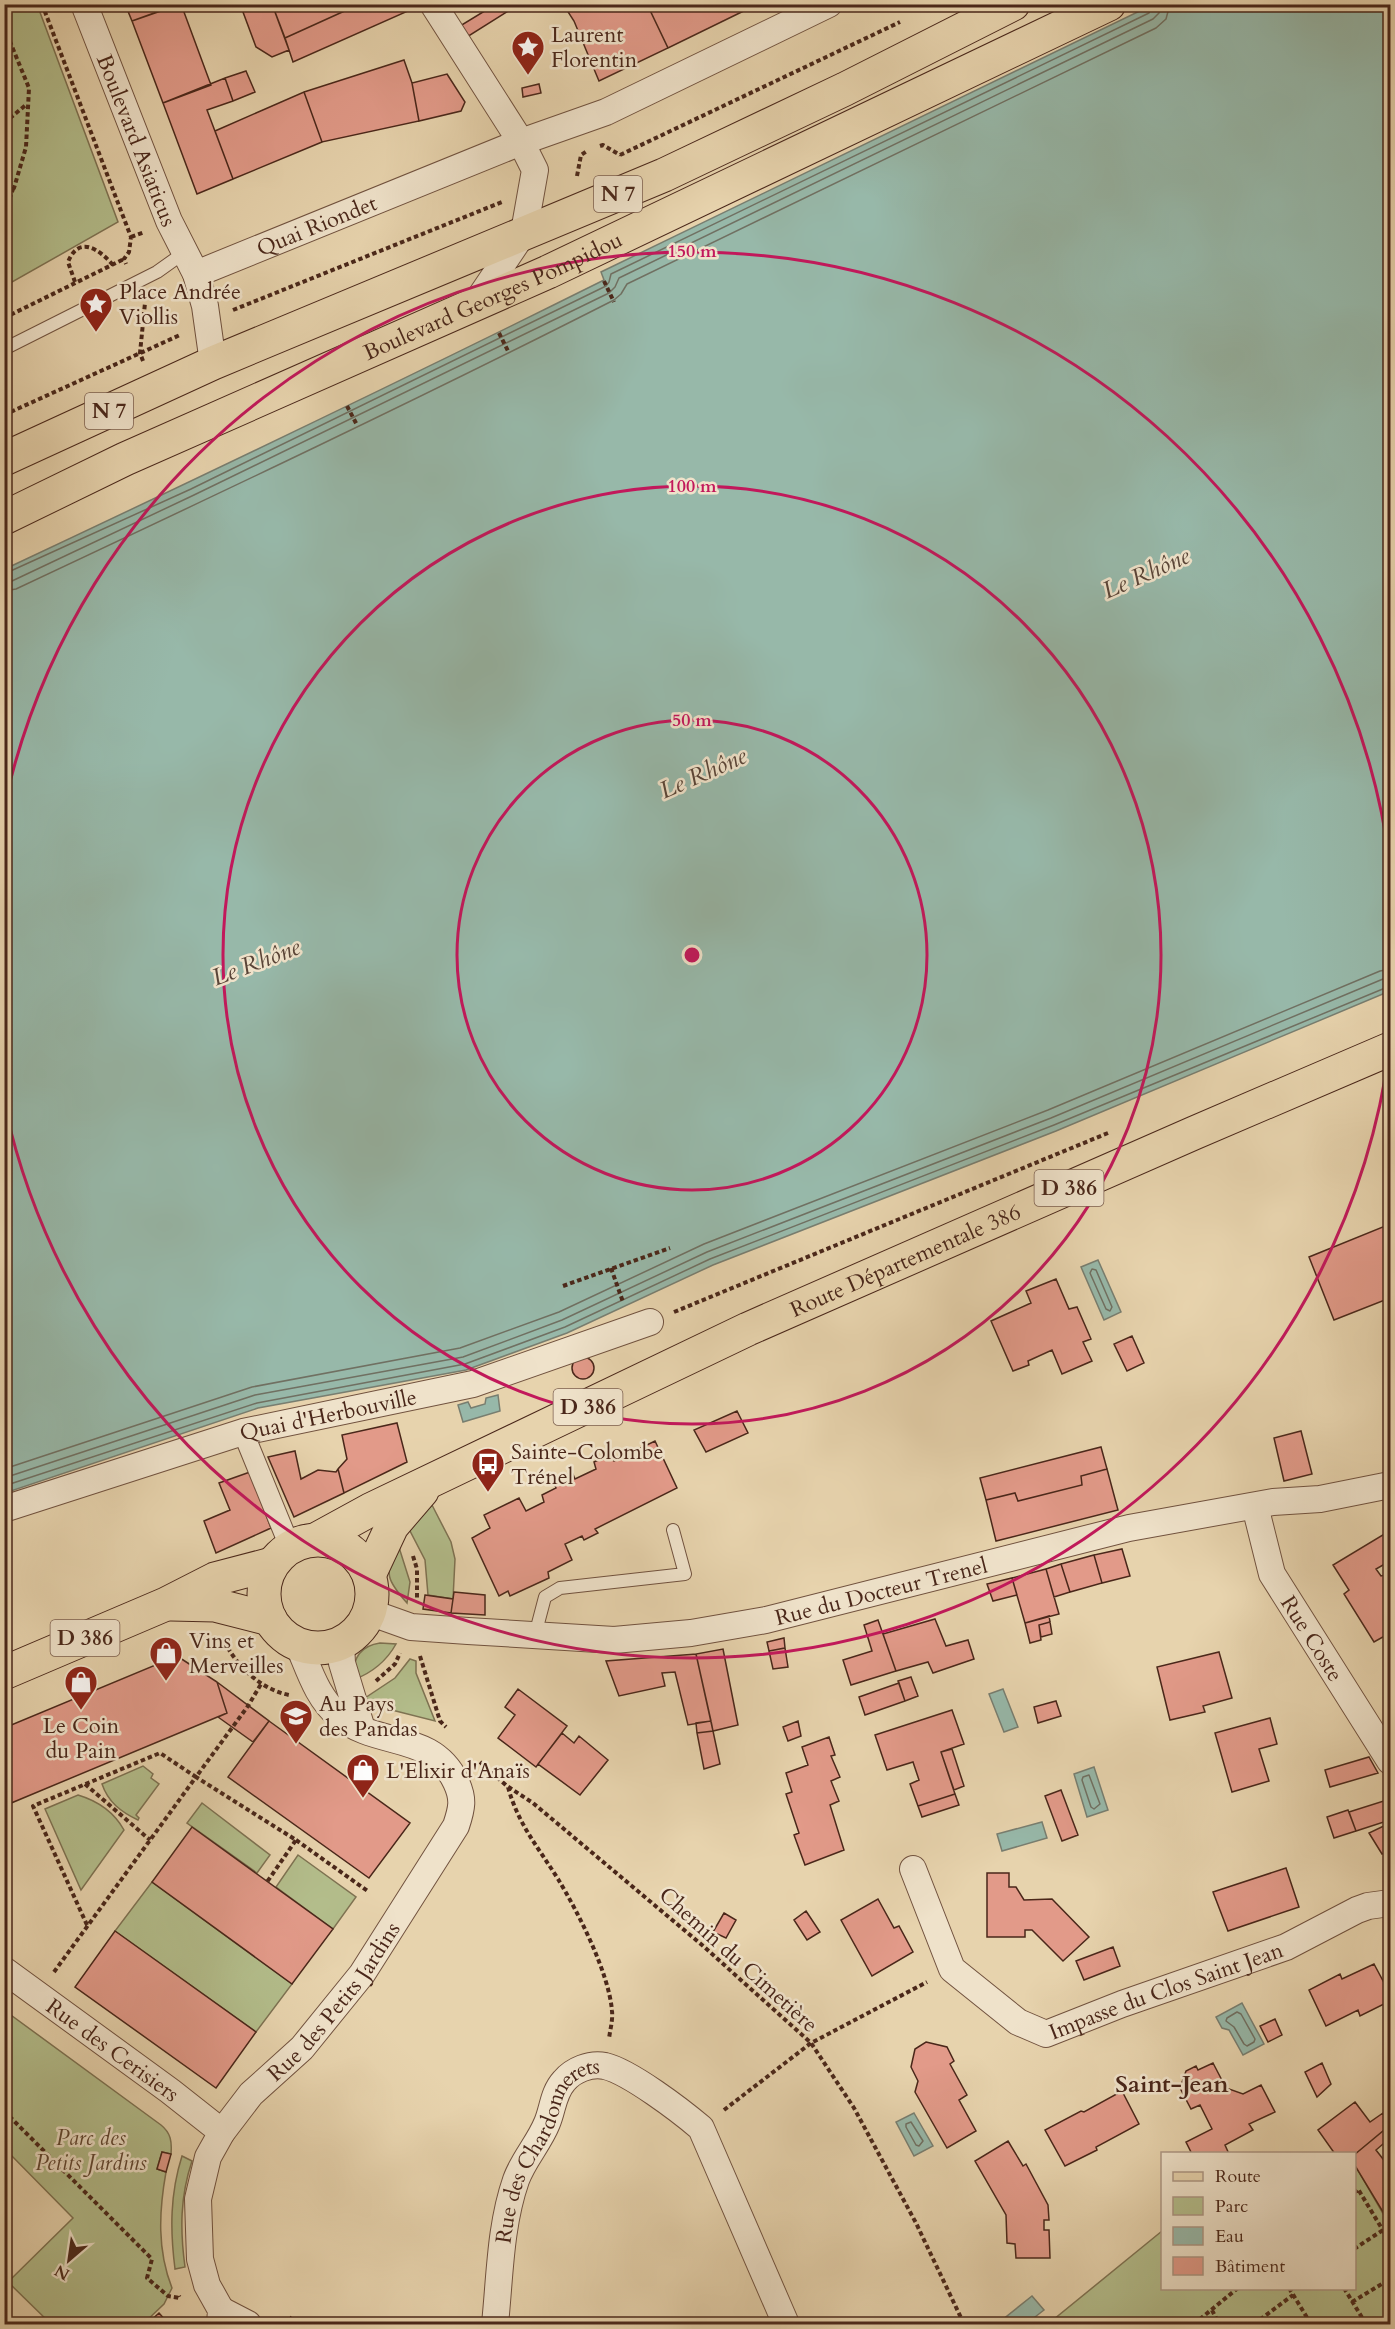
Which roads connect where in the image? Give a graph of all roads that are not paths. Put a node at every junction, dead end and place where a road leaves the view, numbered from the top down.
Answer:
1 (84, 4) edge
2 (433, 4) edge
3 (829, 4) edge
4 (1013, 4) edge
5 (1108, 4) edge
6 (521, 142) junction
7 (524, 232) junction
8 (190, 263) junction
9 (476, 303) junction
10 (4, 349) edge
11 (213, 363) junction
12 (4, 459) edge
13 (4, 518) edge
14 (1390, 1049) edge
15 (641, 1325) road end
16 (243, 1432) junction
17 (427, 1484) junction
18 (1390, 1485) edge
19 (1255, 1506) junction
20 (4, 1509) edge
21 (673, 1530) dead end
22 (293, 1550) junction
23 (369, 1575) junction
24 (166, 1604) junction
25 (369, 1612) junction
26 (270, 1619) junction
27 (534, 1635) junction
28 (298, 1644) junction
29 (341, 1644) junction
30 (4, 1673) edge
31 (362, 1729) junction
32 (1390, 1761) edge
33 (913, 1869) dead end
34 (1390, 1904) edge
35 (4, 1970) edge
36 (222, 2132) junction
37 (220, 2317) edge
38 (248, 2325) edge
39 (495, 2325) edge
40 (786, 2325) edge

1 - 8 street, Boulevard Asiaticus
2 - 6 street
3 - 6 street, Quai Riondet
4 - 7 main road, Boulevard Georges Pompidou / N 7
5 - 9 main road, Boulevard Georges Pompidou / N 7
6 - 7 street
6 - 8 street, Quai Riondet
7 - 9 street
7 - 11 main road, Boulevard Georges Pompidou / N 7
8 - 10 lane
8 - 11 street
9 - 13 main road, Boulevard Georges Pompidou / N 7
11 - 12 main road, Boulevard Georges Pompidou / N 7
14 - 17 main road, Route Départementale 386 / D 386
15 - 16 street, Quai d'Herbouville
16 - 20 street, Quai d'Herbouville
16 - 22 street
17 - 22 main road, Route Départementale 386 / D 386
17 - 23 main road, Route Départementale 386 / D 386
18 - 19 street, Rue du Docteur Trenel
19 - 27 street, Rue du Docteur Trenel
19 - 32 street, Rue Coste
21 - 27 lane
22 - 23 main road
22 - 24 main road, Route Départementale 386 / D 386
22 - 26 main road
23 - 25 main road
24 - 26 main road, Route Départementale 386 / D 386
24 - 30 main road, Route Départementale 386 / D 386
25 - 27 street, Rue du Docteur Trenel
25 - 29 main road
26 - 28 main road
28 - 29 main road
28 - 31 street, Rue des Petits Jardins
29 - 31 street
31 - 36 street, Rue des Petits Jardins
33 - 34 street, Impasse du Clos Saint Jean
35 - 36 street, Rue des Cerisiers
36 - 37 street, Rue des Petits Jardins
37 - 38 street
39 - 40 street, Rue des Chardonnerets

